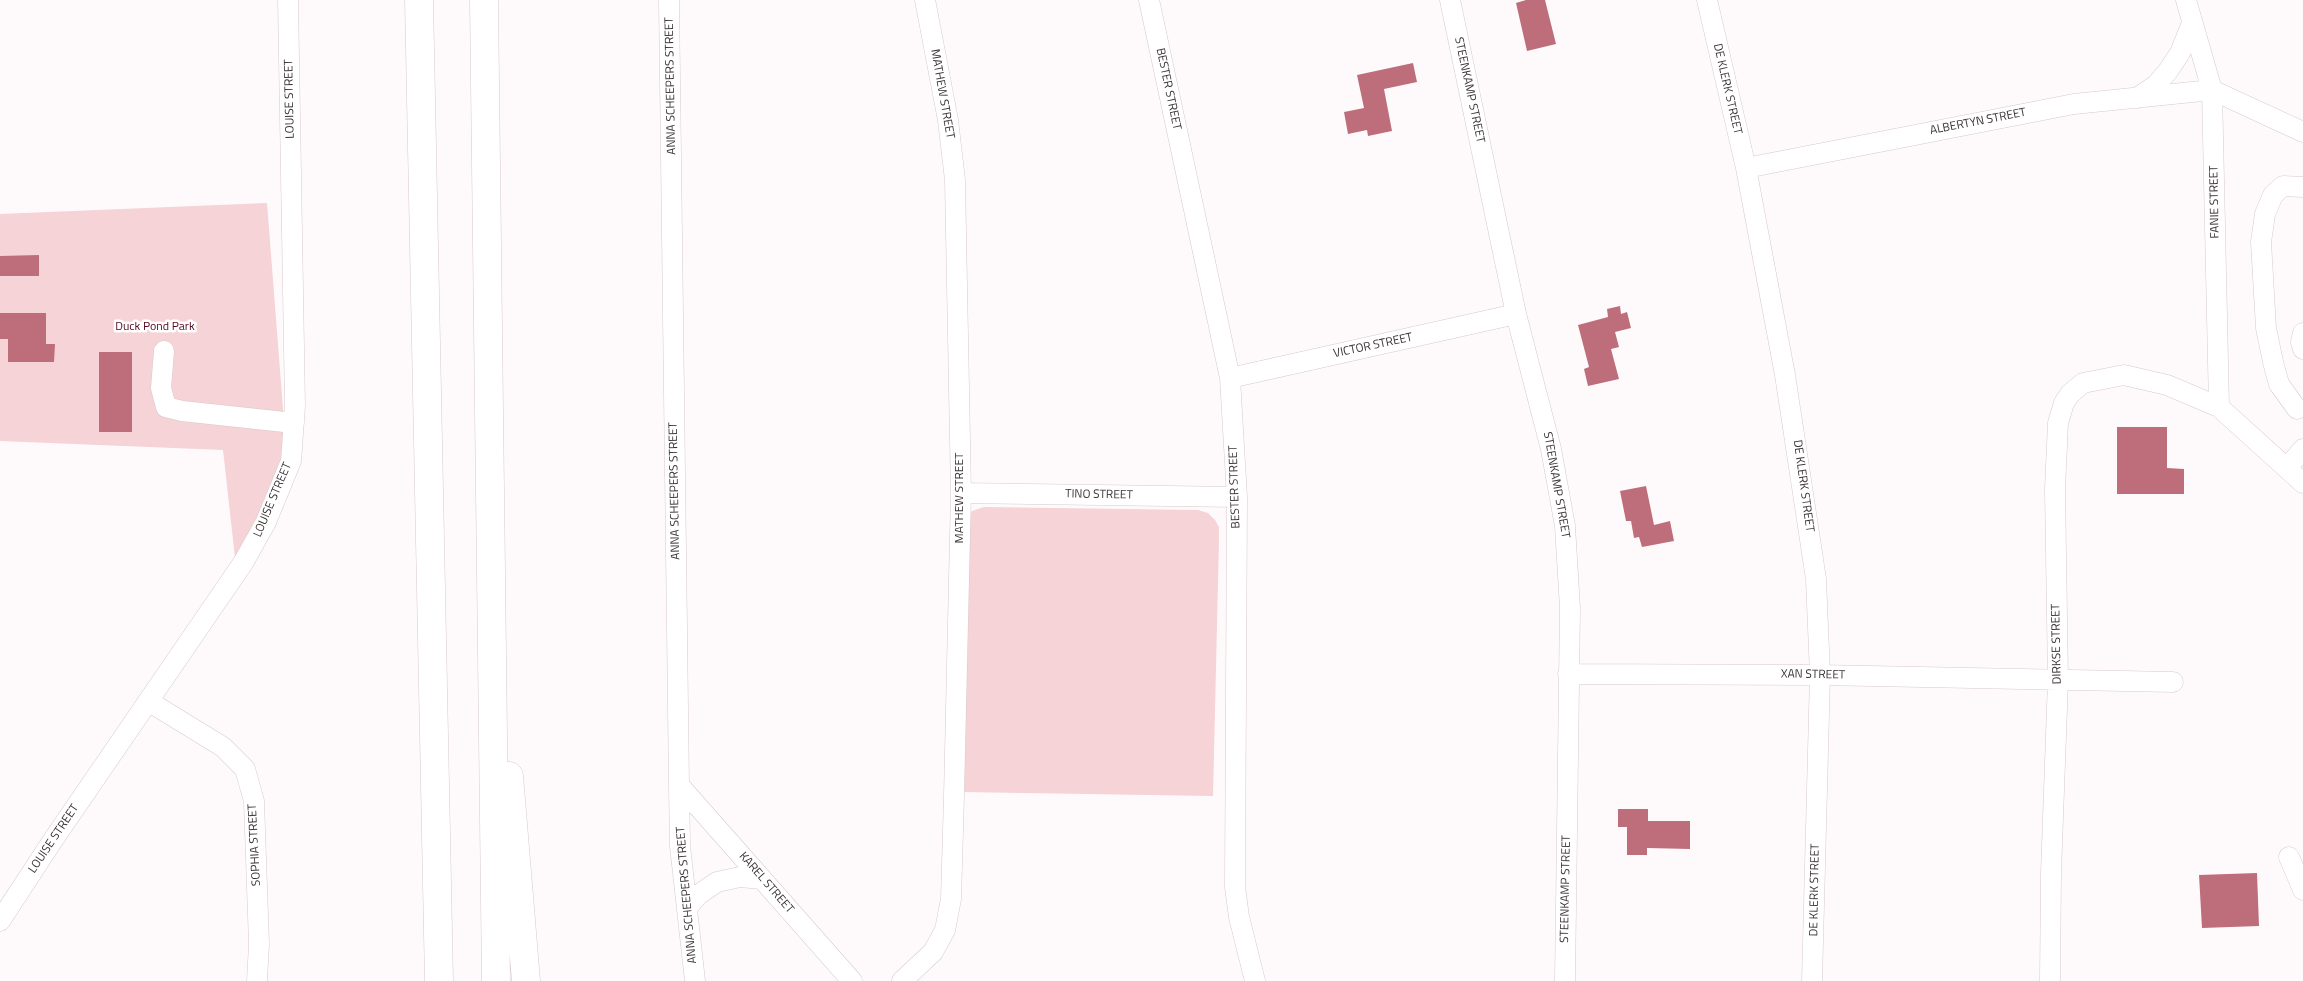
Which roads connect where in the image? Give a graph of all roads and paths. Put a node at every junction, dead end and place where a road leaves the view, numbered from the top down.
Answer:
1 (288, 0) edge
2 (419, 0) edge
3 (484, 0) edge
4 (669, 0) edge
5 (925, 0) edge
6 (1149, 0) edge
7 (1450, 0) edge
8 (1707, 0) edge
9 (2186, 0) edge
10 (2192, 23) junction
11 (2212, 90) junction
12 (2136, 99) junction
13 (2302, 128) edge
14 (1746, 168) junction
15 (2303, 187) edge
16 (1516, 314) junction
17 (2303, 333) edge
18 (2303, 349) edge
19 (164, 351) dead end
20 (1230, 378) junction
21 (2219, 407) junction
22 (2297, 409) dead end
23 (294, 423) junction
24 (2303, 449) edge
25 (2287, 468) junction
26 (2303, 483) edge
27 (961, 493) junction
28 (1237, 497) junction
29 (431, 558) junction
30 (490, 568) junction
31 (1568, 674) junction
32 (1820, 674) junction
33 (2058, 680) junction
34 (2173, 682) dead end
35 (148, 701) junction
36 (679, 785) junction
37 (2289, 857) dead end
38 (762, 879) junction
39 (2303, 890) edge
40 (687, 908) junction
41 (0, 921) edge
42 (258, 981) edge
43 (420, 981) edge
44 (439, 981) edge
45 (496, 981) edge
46 (526, 981) edge
47 (695, 981) edge
48 (852, 981) edge
49 (902, 981) edge
50 (1256, 981) edge
51 (1565, 981) edge
52 (1812, 981) edge
53 (2050, 981) edge

1 - 23 street, LOUISE STREET
2 - 29 highway
3 - 30 highway
4 - 36 street, ANNA SCHEEPERS STREET
5 - 27 street, MATHEW STREET
6 - 20 street, BESTER STREET
7 - 16 street, STEENKAMP STREET
8 - 14 street, DE KLERK STREET
9 - 10 street, FANIE STREET
10 - 11 street, FANIE STREET
10 - 12 street
11 - 12 street, ALBERTYN STREET
11 - 13 street
11 - 21 street, FANIE STREET
12 - 14 street, ALBERTYN STREET
14 - 32 street, DE KLERK STREET
15 - 22 street
16 - 20 street, VICTOR STREET
16 - 31 street, STEENKAMP STREET
17 - 18 street
19 - 23 street
20 - 28 street, BESTER STREET
21 - 25 street, DIRKSE STREET
21 - 33 street, DIRKSE STREET
23 - 35 street, LOUISE STREET
24 - 25 street
25 - 26 street, DIRKSE STREET
27 - 28 street, TINO STREET
27 - 49 street, MATHEW STREET
28 - 50 street, BESTER STREET
29 - 43 highway
29 - 44 highway
30 - 45 highway
30 - 46 highway
31 - 32 street, XAN STREET
31 - 51 street, STEENKAMP STREET
32 - 33 street, XAN STREET
32 - 52 street, DE KLERK STREET
33 - 34 street, XAN STREET
33 - 53 street, DIRKSE STREET
35 - 41 street, LOUISE STREET
35 - 42 street, SOPHIA STREET
36 - 38 street, KAREL STREET
36 - 40 street, ANNA SCHEEPERS STREET
37 - 39 street
38 - 40 street
38 - 48 street, KAREL STREET
40 - 47 street, ANNA SCHEEPERS STREET

